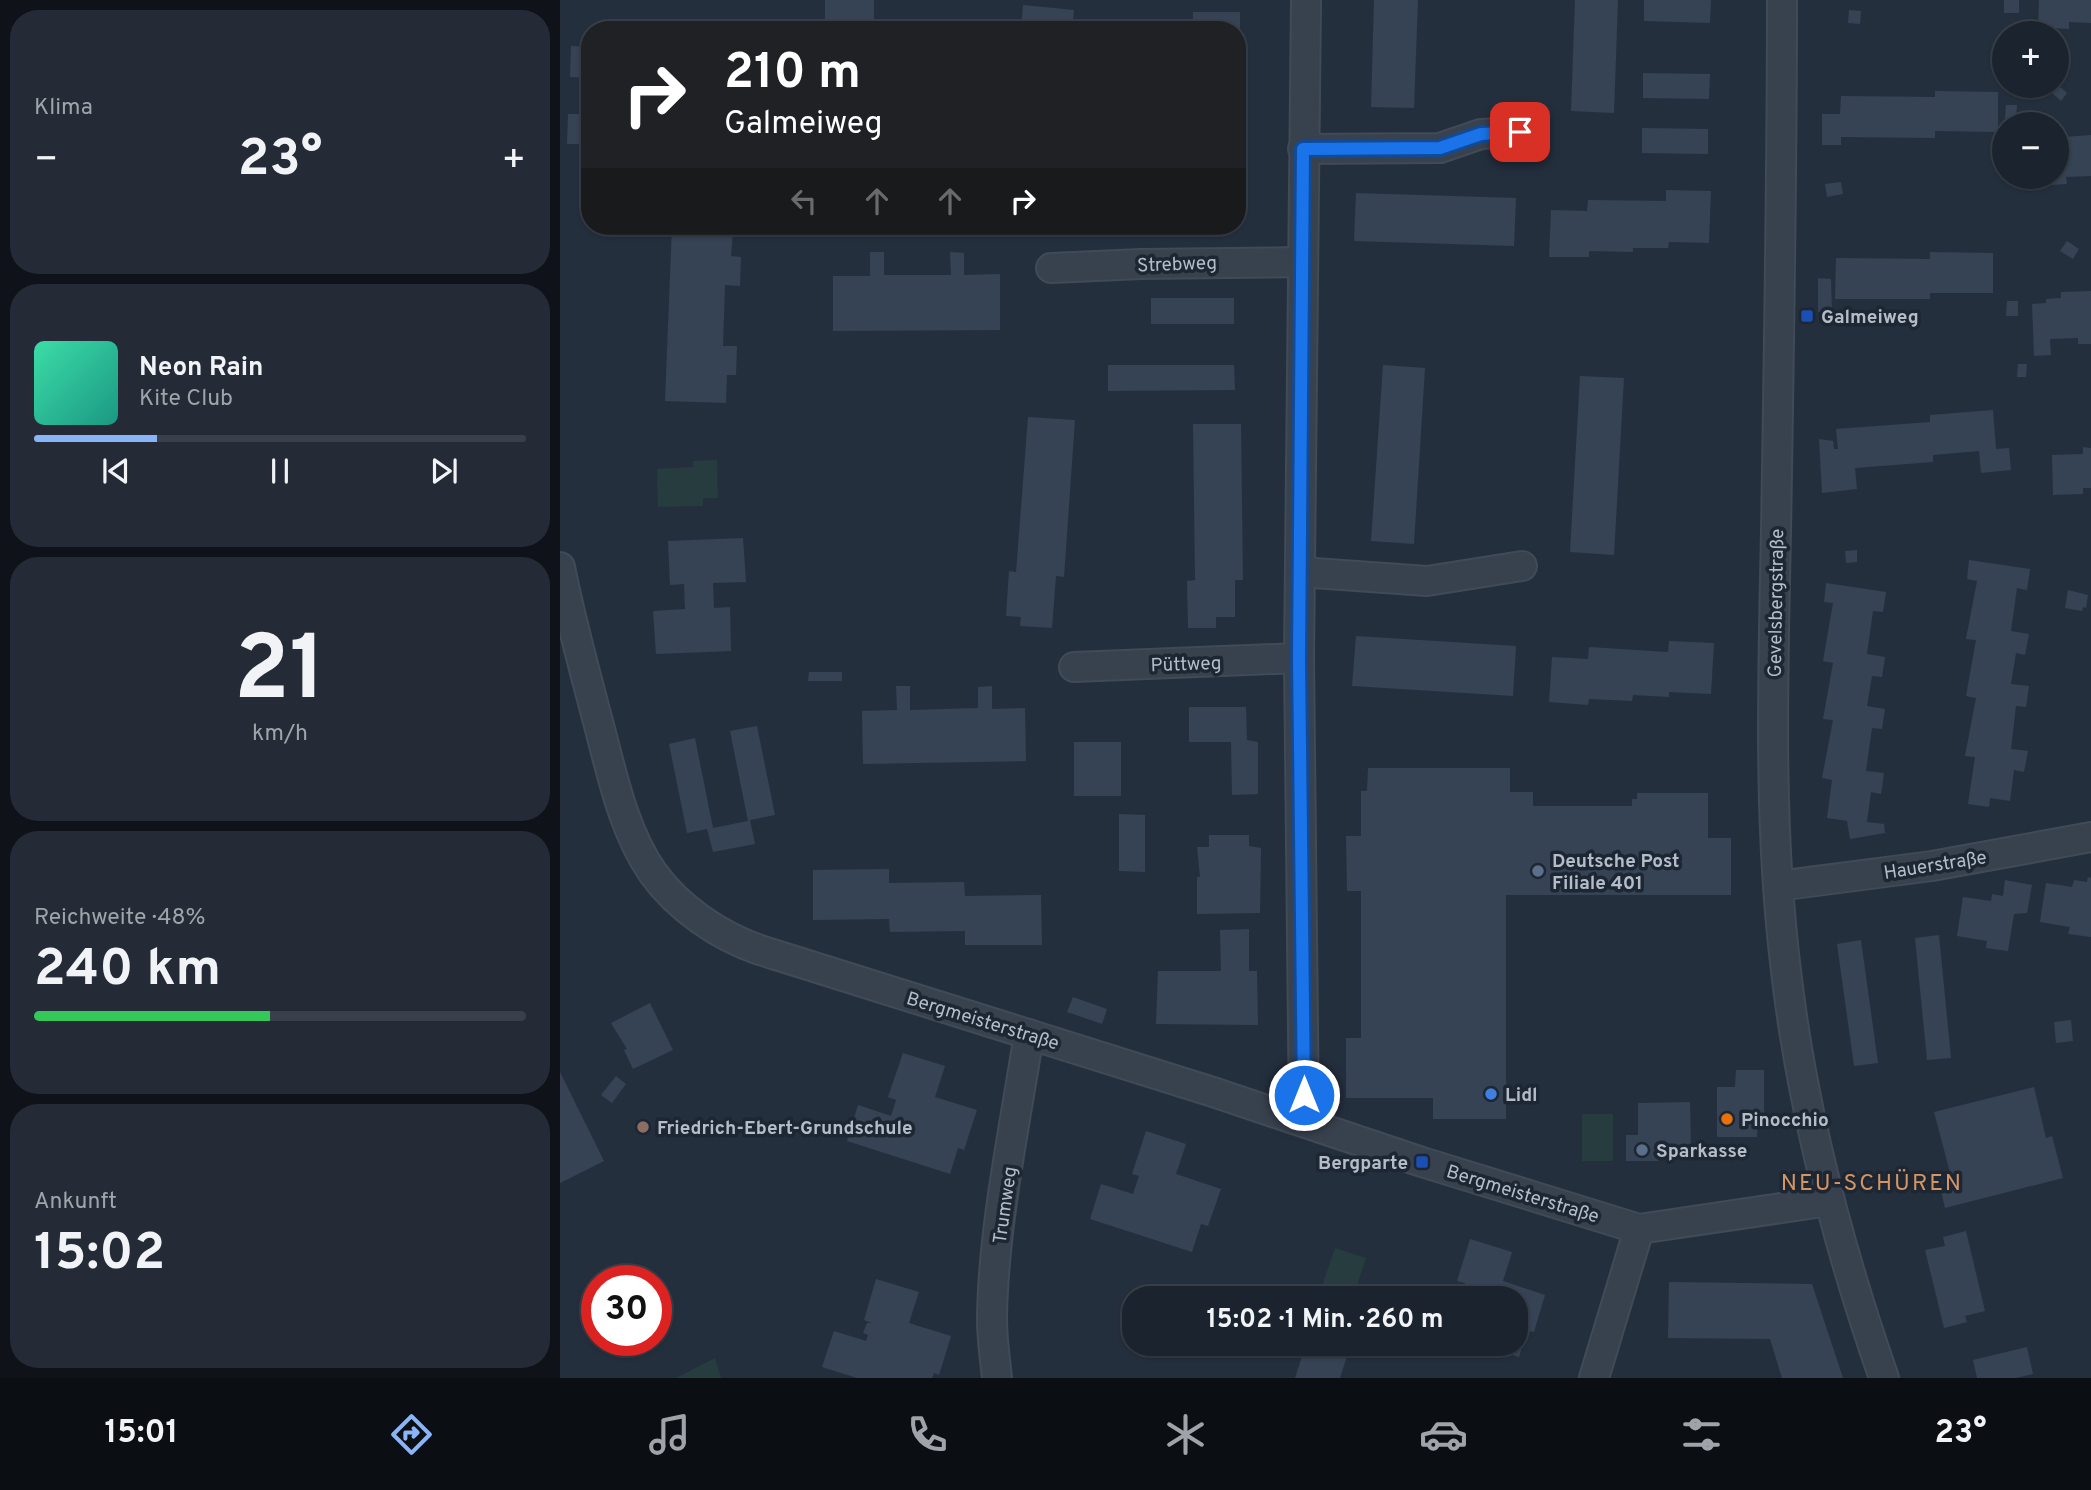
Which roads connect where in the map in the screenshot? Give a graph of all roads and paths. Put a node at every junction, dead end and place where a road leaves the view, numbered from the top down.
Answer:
1 (1306, 0) edge
2 (1782, 0) edge
3 (1520, 132) dead end
4 (1303, 149) junction
5 (1303, 261) junction
6 (1051, 268) dead end
7 (1522, 566) dead end
8 (560, 567) edge
9 (1300, 572) junction
10 (563, 598) edge
11 (1299, 659) junction
12 (1074, 667) dead end
13 (2091, 837) edge
14 (1778, 886) junction
15 (1029, 1034) junction
16 (1304, 1122) junction
17 (1829, 1201) junction
18 (1639, 1229) junction
19 (997, 1378) edge
20 (1594, 1378) edge
21 (1884, 1378) edge

1 - 4 street
2 - 14 street, Gevelsbergstraße
3 - 4 street
4 - 5 street
5 - 6 street, Strebweg
5 - 9 street
7 - 9 street
8 - 10 street, Bergmeisterstraße
9 - 11 street
10 - 15 street, Bergmeisterstraße
11 - 12 street, Püttweg
11 - 16 street
13 - 14 street, Hauerstraße
14 - 17 street, Gevelsbergstraße
15 - 16 street, Bergmeisterstraße
15 - 19 street, Trumweg
16 - 18 street, Bergmeisterstraße
17 - 18 street
17 - 21 street, Gevelsbergstraße
18 - 20 street

